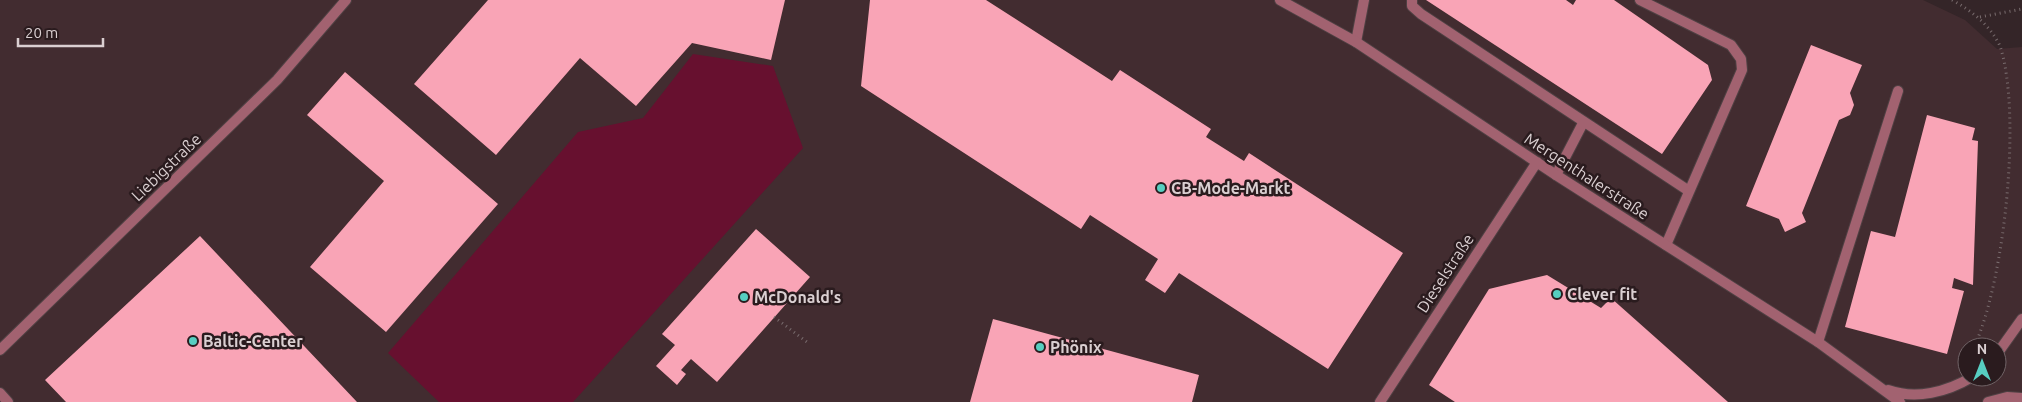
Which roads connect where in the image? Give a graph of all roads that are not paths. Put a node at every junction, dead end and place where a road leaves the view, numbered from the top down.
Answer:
1 (346, 0) edge
2 (1280, 0) edge
3 (1364, 0) edge
4 (1412, 0) edge
5 (1640, 0) edge
6 (1356, 42) junction
7 (1898, 91) dead end
8 (1583, 122) junction
9 (1537, 162) junction
10 (1556, 175) junction
11 (1689, 191) junction
12 (1666, 245) junction
13 (2022, 319) edge
14 (2007, 340) edge
15 (1818, 342) junction
16 (0, 350) edge
17 (1873, 384) junction
18 (1957, 386) edge
19 (0, 393) edge
20 (2022, 398) edge
21 (8, 402) edge
22 (1380, 402) edge
23 (1900, 402) edge
24 (1988, 402) edge

1 - 16 street, Liebigstraße
2 - 6 street, Mergenthalerstraße
3 - 6 street
4 - 8 street
5 - 11 street
6 - 9 street, Mergenthalerstraße
7 - 15 street
8 - 10 street
8 - 11 street
9 - 10 street, Mergenthalerstraße
9 - 22 street, Dieselstraße
10 - 12 street, Mergenthalerstraße
11 - 12 street
12 - 15 street, Mergenthalerstraße
13 - 14 street
15 - 17 street, Mergenthalerstraße
17 - 18 street, Mergenthalerstraße
17 - 23 street, Mergenthalerstraße
19 - 21 street
20 - 24 street

